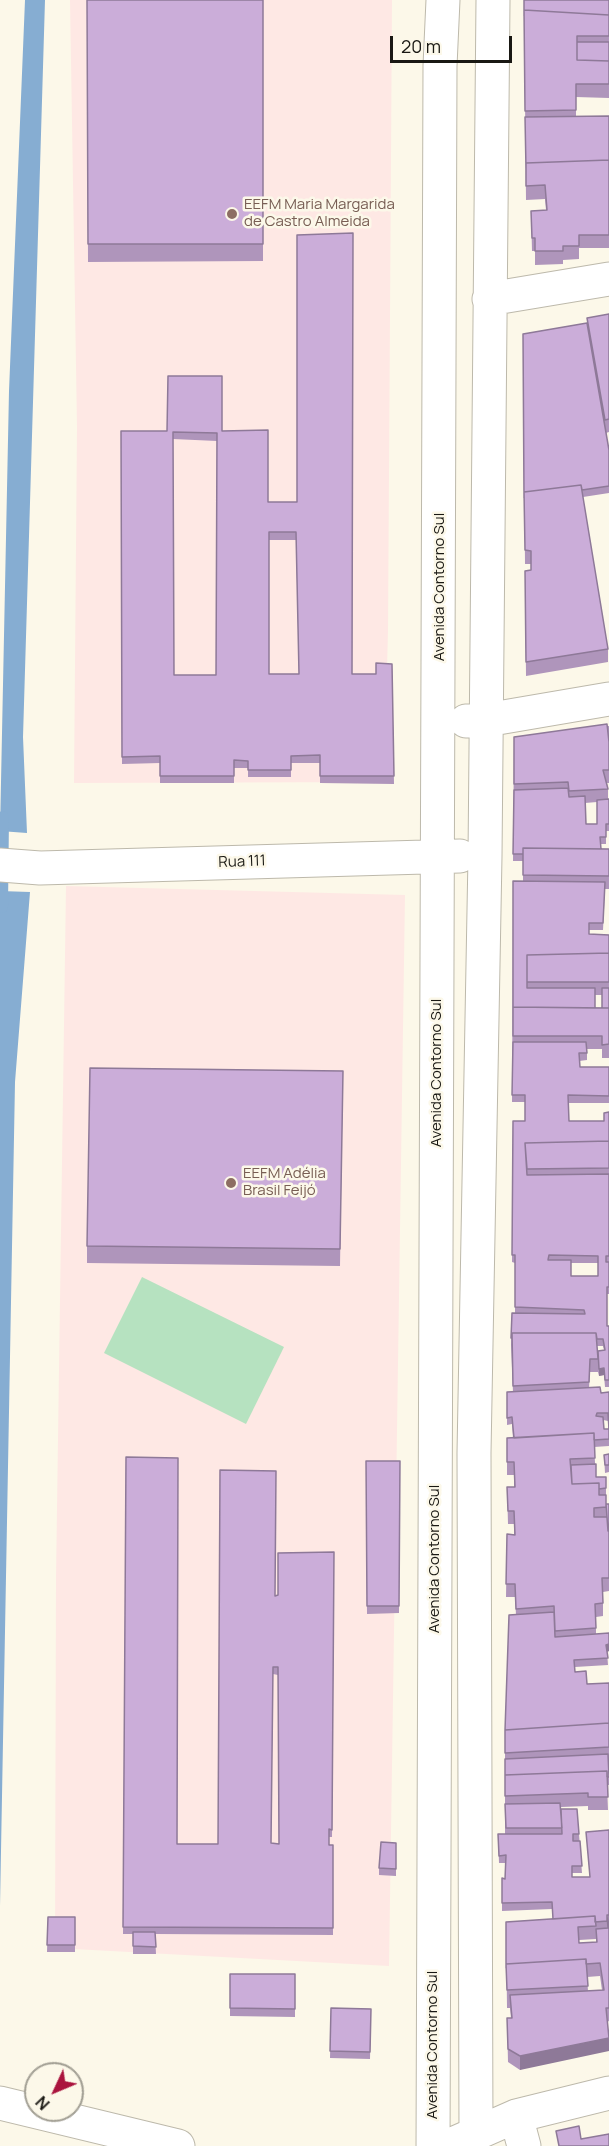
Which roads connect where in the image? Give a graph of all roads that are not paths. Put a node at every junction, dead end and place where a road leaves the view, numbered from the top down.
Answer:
1 (443, 0) edge
2 (493, 0) edge
3 (609, 279) edge
4 (489, 299) junction
5 (609, 699) edge
6 (486, 720) junction
7 (440, 722) junction
8 (438, 856) junction
9 (485, 856) junction
10 (0, 866) edge
11 (609, 2093) edge
12 (0, 2104) edge
13 (520, 2131) edge
14 (461, 2140) edge
15 (178, 2146) edge
16 (433, 2146) edge

1 - 7 street, Avenida Contorno Sul
2 - 4 street
3 - 4 street
4 - 6 street
5 - 6 street
6 - 7 street
6 - 9 street
7 - 8 street, Avenida Contorno Sul
8 - 9 street, Rua 111
8 - 10 street, Rua 111
8 - 16 street, Avenida Contorno Sul
9 - 14 street
11 - 13 street
12 - 15 street
13 - 14 street

